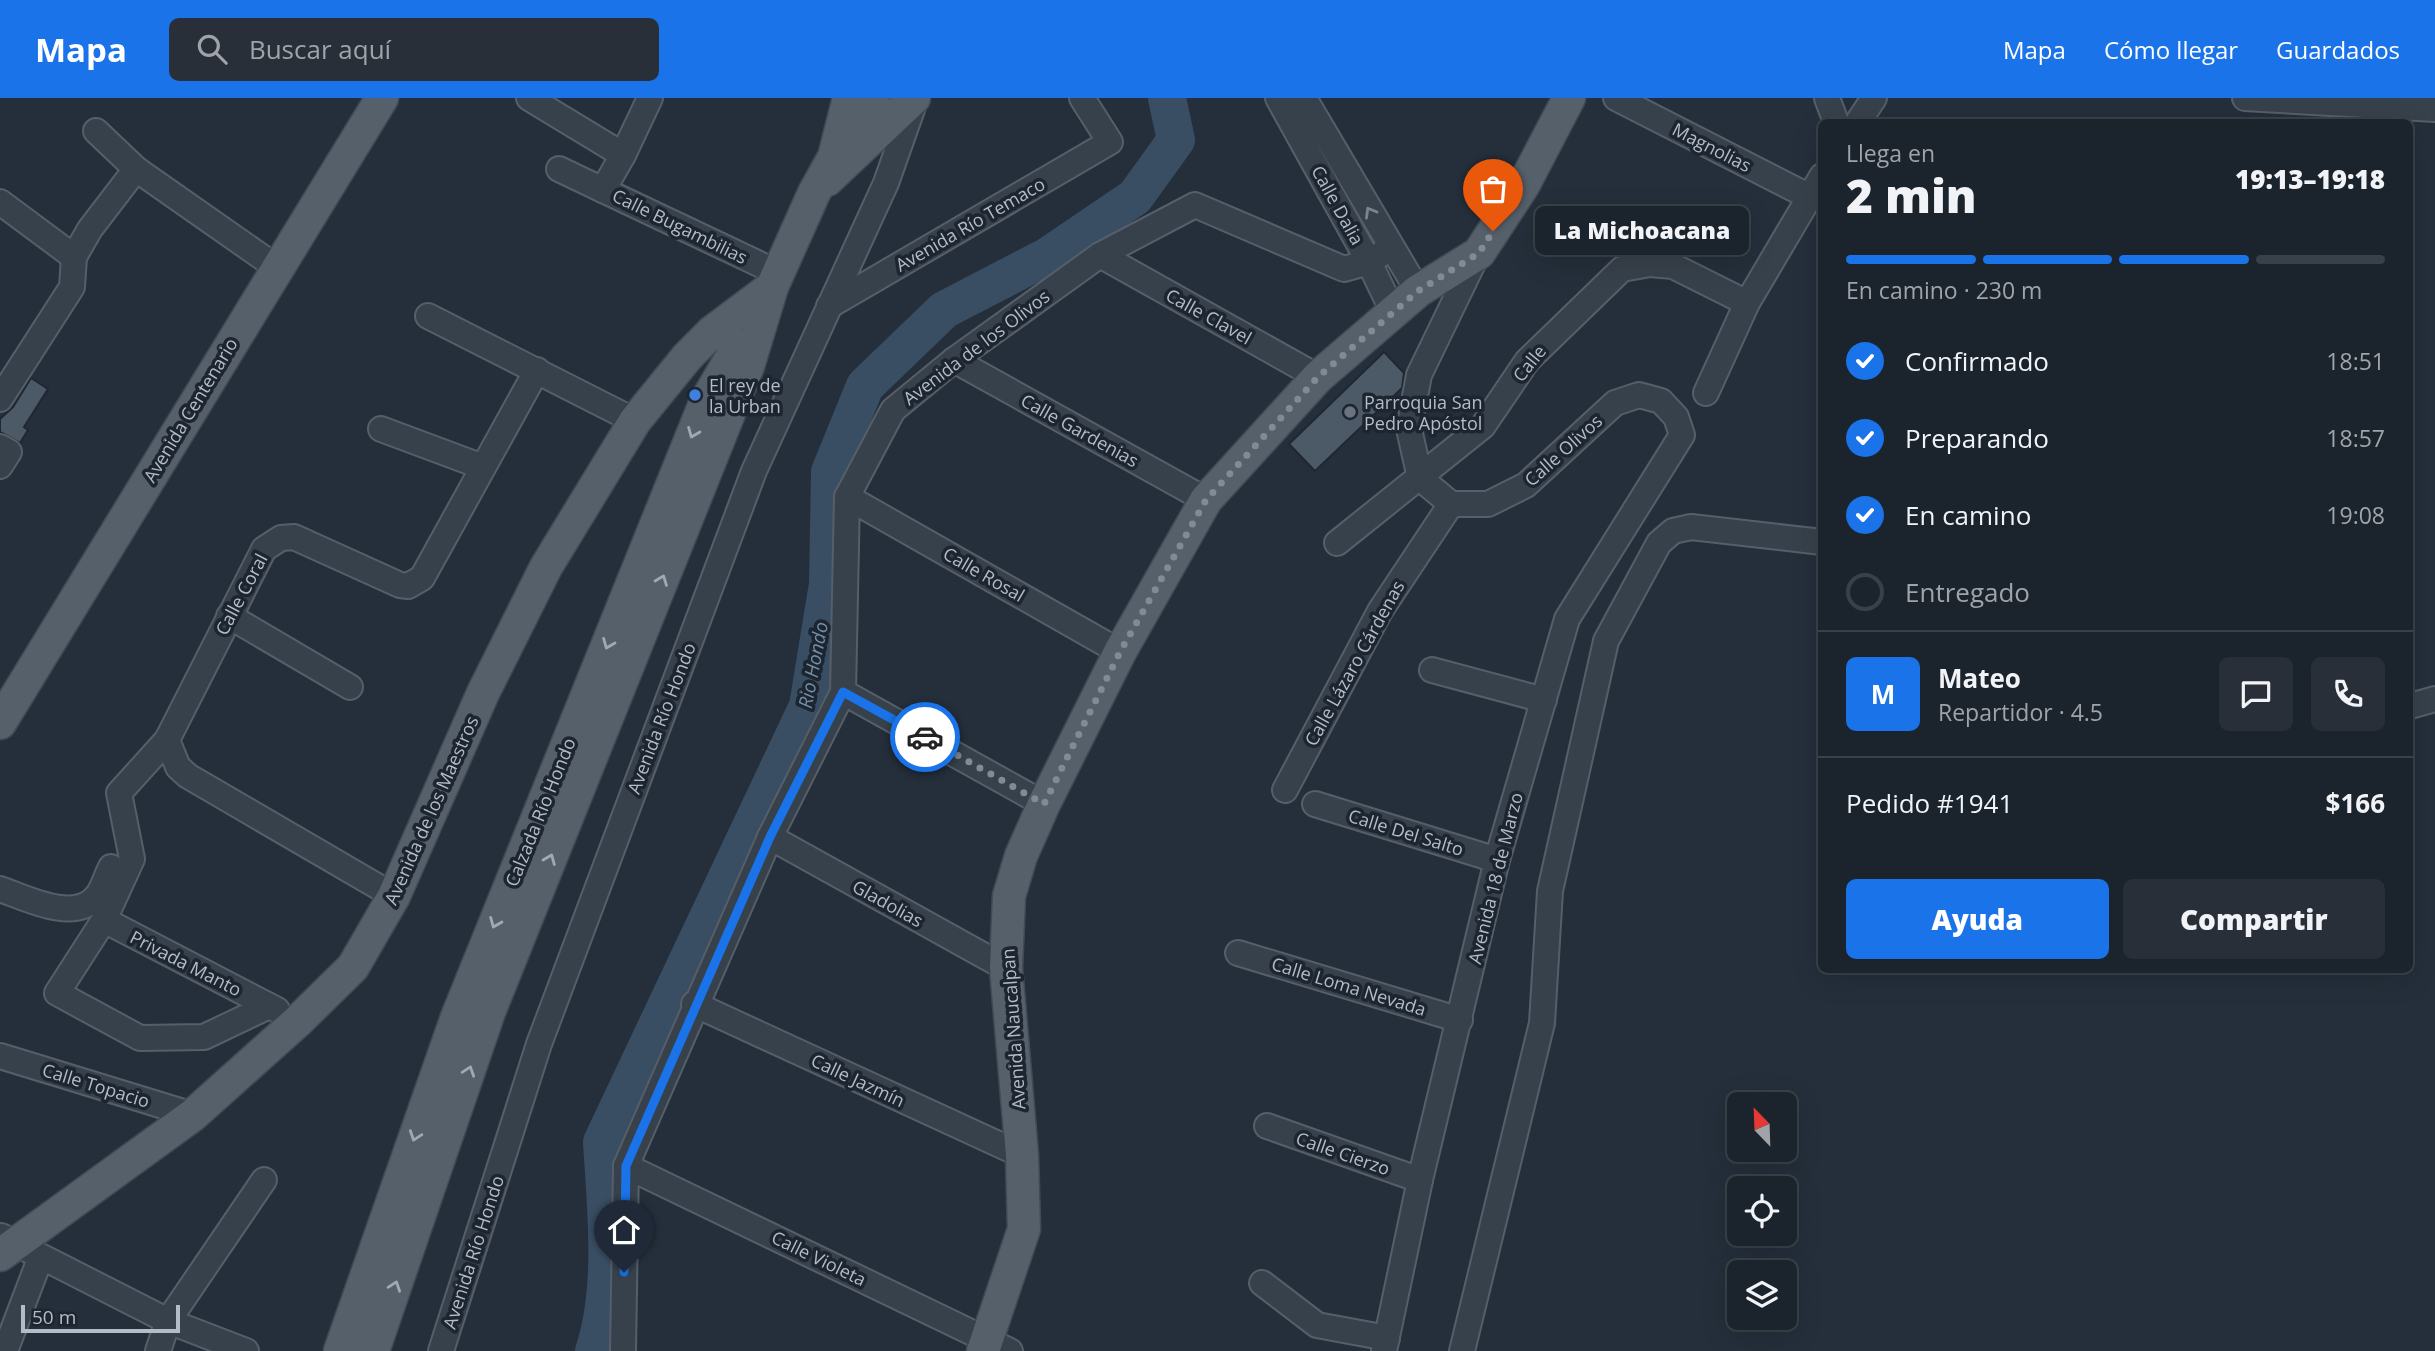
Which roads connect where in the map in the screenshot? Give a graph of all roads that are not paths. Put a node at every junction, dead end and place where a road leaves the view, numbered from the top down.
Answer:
1 (382, 98) edge
2 (529, 98) edge
3 (650, 98) edge
4 (849, 98) edge
5 (873, 98) edge
6 (915, 98) edge
7 (1082, 98) edge
8 (1278, 98) edge
9 (1304, 98) edge
10 (1569, 98) edge
11 (1616, 98) edge
12 (1827, 98) edge
13 (1874, 98) edge
14 (2245, 98) edge
15 (2435, 109) edge
16 (1835, 119) edge
17 (1860, 119) edge
18 (96, 131) dead end
19 (623, 155) junction
20 (834, 157) junction
21 (136, 169) junction
22 (559, 169) dead end
23 (1818, 182) edge
24 (603, 190) junction
25 (814, 193) junction
26 (1808, 196) junction
27 (0, 202) edge
28 (1390, 248) junction
29 (1479, 253) junction
30 (1100, 255) junction
31 (74, 257) junction
32 (1369, 262) junction
33 (276, 267) junction
34 (775, 280) junction
35 (1418, 291) junction
36 (1747, 303) junction
37 (829, 306) junction
38 (1394, 314) junction
39 (428, 316) dead end
40 (954, 360) junction
41 (537, 370) junction
42 (1318, 377) junction
43 (1706, 393) dead end
44 (0, 399) edge
45 (635, 421) junction
46 (381, 429) dead end
47 (1682, 435) joint
48 (0, 447) edge
49 (0, 466) edge
50 (483, 467) junction
51 (1420, 478) junction
52 (847, 497) junction
53 (1206, 500) junction
54 (1451, 504) junction
55 (1818, 542) edge
56 (1337, 543) dead end
57 (229, 616) junction
58 (1120, 652) junction
59 (1433, 670) dead end
60 (350, 687) dead end
61 (843, 692) junction
62 (2435, 699) edge
63 (1544, 700) junction
64 (2413, 705) edge
65 (0, 723) edge
66 (167, 740) junction
67 (101, 789) dead end
68 (1285, 790) dead end
69 (1044, 804) junction
70 (1315, 804) dead end
71 (770, 837) junction
72 (1497, 860) junction
73 (0, 889) edge
74 (394, 897) junction
75 (104, 920) junction
76 (1238, 953) dead end
77 (1006, 968) junction
78 (694, 1004) junction
79 (269, 1006) junction
80 (1460, 1020) junction
81 (298, 1021) junction
82 (0, 1056) edge
83 (193, 1115) junction
84 (1267, 1126) dead end
85 (1022, 1155) junction
86 (626, 1166) junction
87 (264, 1180) dead end
88 (1420, 1180) junction
89 (14, 1248) edge
90 (1262, 1283) dead end
91 (168, 1321) junction
92 (1386, 1344) edge
93 (994, 1347) edge
94 (5, 1351) edge
95 (158, 1351) edge
96 (246, 1351) edge
97 (340, 1351) edge
98 (373, 1351) edge
99 (441, 1351) edge
100 (623, 1351) edge
101 (1462, 1351) edge

1 - 33 main road, Avenida Centenario
2 - 19 street
3 - 19 street, Calle Bugambilias
4 - 20 main road, Calzada Río Hondo
5 - 20 main road
6 - 25 main road
6 - 37 street, Avenida Río Hondo
7 - 37 street, Avenida Río Temaco
8 - 32 street, Calle Dalia
28 -> 9 street, Calle Dalia
10 - 29 main road, Avenida Naucalpan
11 - 26 street, Magnolias
12 - 16 street
13 - 17 street
14 - 15 street
18 - 21 street
19 - 24 street, Calle Bugambilias
20 - 25 main road, Calzada Río Hondo
21 - 31 street
21 - 33 street
22 - 24 street
23 - 26 street
24 - 34 street, Calle Bugambilias
25 - 34 main road, Calzada Río Hondo
26 - 36 street
27 - 31 street
28 - 32 street, Avenida de los Olivos
28 - 35 street, Calle Dalia
29 - 35 main road, Avenida Naucalpan
29 - 51 street
30 - 32 street, Avenida de los Olivos
30 - 40 street, Avenida de los Olivos
30 - 42 street, Calle Clavel
31 - 44 street
32 - 38 street, Calle Dalia
33 - 65 main road, Avenida Centenario
34 - 45 main road, Avenida de los Maestros
34 -> 97 main road, Calzada Río Hondo
98 -> 34 main road, Calzada Río Hondo
35 - 38 main road, Avenida Naucalpan
36 - 43 street
36 - 51 street, Calle
37 - 99 street, Avenida Río Hondo
38 - 42 main road, Avenida Naucalpan
39 - 41 street
40 - 52 street, Avenida de los Olivos
40 - 53 street, Calle Gardenias
41 - 45 street
41 - 50 street, Calle Coral
42 - 53 main road, Avenida Naucalpan
45 - 74 main road, Avenida de los Maestros
46 - 50 street
47 - 54 street, Calle Olivos
47 - 63 street, Avenida 18 de Marzo
48 - 49 street
50 - 57 street, Calle Coral
51 - 54 street
51 - 56 street, Calle
52 - 58 street, Calle Rosal
52 - 61 street, Avenida de los Olivos
53 - 58 main road, Avenida Naucalpan
54 - 68 street, Calle Lázaro Cárdenas
55 - 101 street
57 - 60 street
57 - 66 street, Calle Coral
58 - 69 main road, Avenida Naucalpan
59 - 63 street
61 - 69 street
61 - 71 street, Avenida de los Olivos
62 - 64 street
63 - 72 street, Avenida 18 de Marzo
66 - 74 street
66 - 75 street, Calle Coral
67 - 73 street
69 - 77 main road, Avenida Naucalpan
70 - 72 street, Calle Del Salto
71 - 77 street, Gladolias
71 - 78 street, Avenida de los Olivos
72 - 80 street, Avenida 18 de Marzo
74 - 81 main road, Avenida de los Maestros
75 - 79 street, Privada Manto
75 - 79 street, Privada Manto
76 - 80 street, Calle Loma Nevada
77 - 85 main road, Avenida Naucalpan
78 - 85 street, Calle Jazmín
78 - 86 street, Avenida de los Olivos
79 - 81 street, Privada Manto
80 - 88 street, Avenida 18 de Marzo
81 - 83 main road, Avenida de los Maestros
82 - 83 street, Calle Topacio
83 - 89 main road, Avenida de los Maestros
84 - 88 street, Calle Cierzo
85 - 93 main road, Avenida Naucalpan
86 - 93 street, Calle Violeta
86 - 100 street, Avenida de los Olivos
87 - 91 street
88 - 92 street, Avenida 18 de Marzo
89 - 91 street
89 - 94 street
90 - 92 street
91 - 95 street
91 - 96 street

